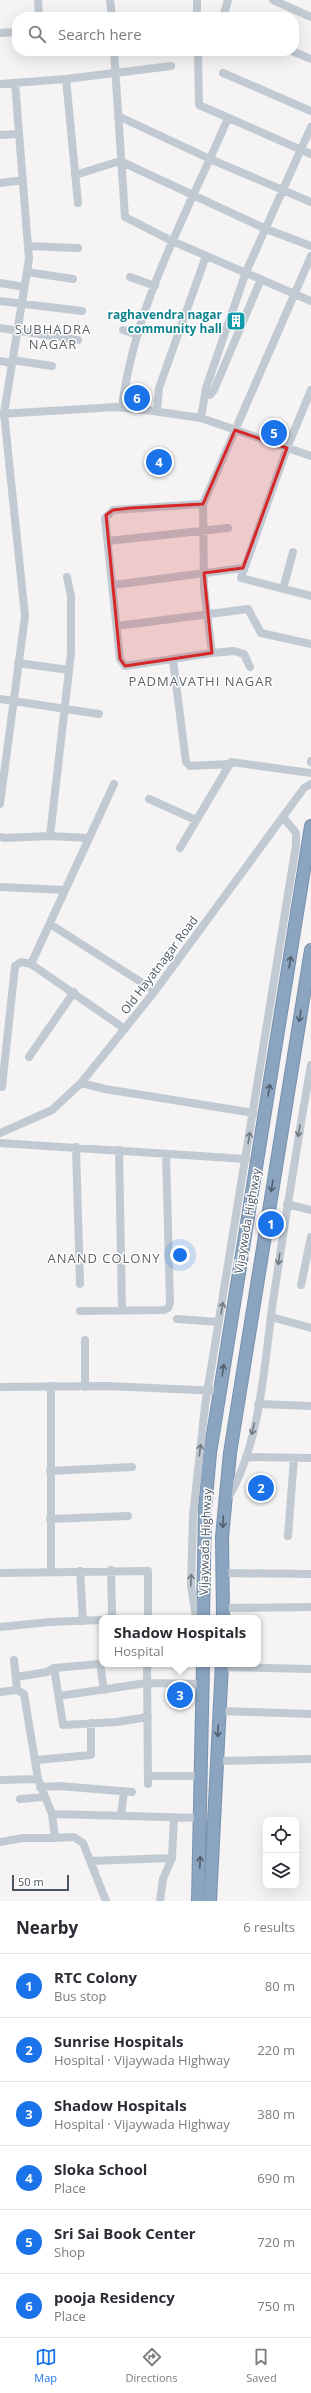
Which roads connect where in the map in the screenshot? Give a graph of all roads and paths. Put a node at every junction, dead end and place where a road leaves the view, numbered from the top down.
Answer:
1 (38, 0) edge
2 (110, 0) edge
3 (197, 0) edge
4 (228, 0) edge
5 (273, 0) edge
6 (39, 12) edge
7 (111, 12) edge
8 (197, 12) edge
9 (224, 12) edge
10 (311, 17) edge
11 (12, 32) edge
12 (0, 33) edge
13 (299, 54) edge
14 (114, 56) edge
15 (198, 56) edge
16 (311, 59) edge
17 (171, 66) dead end
18 (115, 73) junction
19 (223, 73) dead end
20 (66, 79) junction
21 (15, 83) junction
22 (0, 84) edge
23 (311, 111) edge
24 (118, 116) junction
25 (228, 118) junction
26 (311, 127) edge
27 (19, 134) junction
28 (0, 135) edge
29 (301, 149) junction
30 (311, 154) edge
31 (210, 160) junction
32 (120, 161) junction
33 (75, 175) junction
34 (23, 180) junction
35 (0, 183) edge
36 (283, 190) junction
37 (194, 195) junction
38 (311, 202) edge
39 (78, 203) dead end
40 (266, 229) junction
41 (172, 241) junction
42 (28, 246) junction
43 (311, 246) edge
44 (78, 248) dead end
45 (206, 256) junction
46 (311, 256) edge
47 (27, 272) junction
48 (246, 272) junction
49 (130, 277) dead end
50 (73, 279) dead end
51 (261, 279) junction
52 (0, 283) edge
53 (155, 286) junction
54 (24, 287) junction
55 (295, 293) junction
56 (0, 301) edge
57 (311, 301) edge
58 (21, 304) junction
59 (82, 311) dead end
60 (0, 328) edge
61 (16, 330) junction
62 (123, 330) dead end
63 (138, 335) junction
64 (78, 340) dead end
65 (0, 361) edge
66 (11, 361) junction
67 (52, 366) dead end
68 (311, 390) edge
69 (206, 395) junction
70 (122, 408) junction
71 (157, 411) junction
72 (2, 414) edge
73 (202, 418) junction
74 (235, 430) junction
75 (287, 448) junction
76 (311, 456) edge
77 (203, 504) junction
78 (228, 528) dead end
79 (203, 531) junction
80 (108, 541) junction
81 (293, 552) dead end
82 (243, 568) junction
83 (204, 573) junction
84 (67, 577) dead end
85 (113, 585) junction
86 (283, 589) junction
87 (311, 596) edge
88 (208, 614) junction
89 (117, 626) junction
90 (311, 644) edge
91 (212, 653) junction
92 (173, 660) junction
93 (18, 663) junction
94 (250, 667) dead end
95 (69, 670) junction
96 (0, 699) edge
97 (13, 701) junction
98 (65, 708) junction
99 (99, 714) dead end
100 (229, 764) junction
101 (311, 773) edge
102 (114, 784) dead end
103 (311, 784) edge
104 (149, 799) dead end
105 (0, 804) edge
106 (283, 817) junction
107 (196, 820) junction
108 (311, 826) edge
109 (50, 836) junction
110 (0, 837) edge
111 (90, 838) junction
112 (180, 848) dead end
113 (0, 887) edge
114 (65, 890) junction
115 (50, 924) junction
116 (311, 950) edge
117 (31, 964) junction
118 (155, 991) junction
119 (74, 992) junction
120 (274, 1023) junction
121 (125, 1029) junction
122 (4, 1042) edge
123 (29, 1057) dead end
124 (311, 1065) edge
125 (81, 1083) junction
126 (2, 1087) dead end
127 (254, 1112) junction
128 (0, 1133) edge
129 (0, 1143) edge
130 (76, 1147) junction
131 (119, 1150) junction
132 (166, 1154) junction
133 (246, 1159) junction
134 (287, 1204) junction
135 (311, 1210) edge
136 (311, 1237) edge
137 (80, 1284) dead end
138 (301, 1285) dead end
139 (122, 1310) junction
140 (80, 1311) dead end
141 (271, 1317) junction
142 (177, 1319) dead end
143 (219, 1322) junction
144 (311, 1328) edge
145 (85, 1340) dead end
146 (51, 1386) junction
147 (0, 1387) edge
148 (85, 1387) junction
149 (214, 1390) junction
150 (258, 1404) junction
151 (311, 1406) edge
152 (246, 1457) junction
153 (294, 1458) junction
154 (311, 1458) edge
155 (132, 1467) dead end
156 (50, 1471) junction
157 (224, 1505) junction
158 (128, 1516) dead end
159 (50, 1519) junction
160 (288, 1536) dead end
161 (111, 1570) junction
162 (80, 1571) junction
163 (51, 1572) junction
164 (0, 1573) edge
165 (222, 1573) junction
166 (311, 1574) edge
167 (203, 1591) junction
168 (223, 1591) junction
169 (311, 1607) edge
170 (223, 1613) edge
171 (111, 1615) edge
172 (148, 1615) edge
173 (196, 1615) edge
174 (203, 1615) edge
175 (99, 1620) edge
176 (83, 1621) junction
177 (0, 1627) edge
178 (14, 1660) dead end
179 (99, 1664) edge
180 (101, 1667) edge
181 (147, 1667) edge
182 (202, 1667) edge
183 (221, 1667) edge
184 (261, 1667) edge
185 (54, 1668) junction
186 (311, 1669) edge
187 (16, 1677) junction
188 (147, 1683) junction
189 (202, 1684) junction
190 (17, 1690) junction
191 (104, 1690) junction
192 (0, 1692) edge
193 (59, 1696) junction
194 (220, 1711) junction
195 (311, 1714) edge
196 (148, 1717) junction
197 (91, 1723) junction
198 (311, 1759) edge
199 (36, 1760) junction
200 (217, 1761) junction
201 (0, 1776) edge
202 (149, 1776) junction
203 (201, 1776) junction
204 (0, 1780) edge
205 (39, 1783) junction
206 (148, 1784) dead end
207 (44, 1797) junction
208 (20, 1799) dead end
209 (52, 1814) junction
210 (121, 1816) junction
211 (174, 1817) junction
212 (201, 1818) junction
213 (56, 1838) junction
214 (0, 1842) edge
215 (172, 1858) junction
216 (91, 1861) junction
217 (106, 1901) edge
218 (160, 1901) edge
219 (198, 1901) edge
220 (210, 1901) edge

1 - 6 street
2 - 7 street
3 - 8 street
4 - 9 street
5 - 10 street
11 - 12 street
13 - 16 street
14 - 18 street
15 - 25 street
17 - 18 street
18 - 20 street
18 - 24 street
19 - 23 street
20 - 21 street
20 - 33 street
21 - 22 street
21 - 27 street
24 - 31 street
24 - 32 street
25 - 29 street
25 - 31 street
26 - 29 street
27 - 28 street
27 - 34 street
29 - 30 street
29 - 36 street
31 - 36 street
31 - 37 street
32 - 33 street
32 - 37 street
32 - 41 street
33 - 39 street
34 - 35 street
34 - 42 street
36 - 38 street
36 - 40 street
37 - 40 street
37 - 41 street
40 - 43 street
40 - 48 street
41 - 45 street
41 - 53 street
42 - 44 street
42 - 47 street
45 - 48 street
45 - 71 street
46 - 55 street
47 - 50 street
47 - 54 street
48 - 51 street
48 - 69 street
49 - 53 street
51 - 55 street
51 - 69 street
52 - 54 street
53 - 63 street
54 - 58 street
55 - 57 street
55 - 74 street
56 - 58 street
58 - 59 street
58 - 61 street
60 - 61 street
61 - 64 street
61 - 66 street
62 - 63 street
63 - 70 street
65 - 66 street
66 - 67 street
66 - 72 street
68 - 75 street
69 - 73 street
70 - 71 street
70 - 72 street
71 - 73 street
72 - 93 street
73 - 74 street
74 - 75 street
74 - 77 street
75 - 76 street
75 - 82 street
77 - 79 street
77 - 80 street
78 - 79 street
79 - 80 street
79 - 83 street
80 - 85 street
81 - 86 street
82 - 83 street
82 - 86 street
83 - 85 street
83 - 88 street
84 - 95 street
85 - 89 street
86 - 87 street
88 - 89 street
88 - 90 street
88 - 91 street
89 - 92 street
91 - 92 street
91 - 94 street
92 - 100 street
93 - 95 street
93 - 97 street
95 - 98 street
96 - 97 street
97 - 98 street
97 - 105 street
98 - 99 street
98 - 109 street
100 - 101 street
100 - 107 street
102 - 111 street
103 - 106 street, Old Hayatnagar Road
104 - 107 street
106 - 118 street, Old Hayatnagar Road
106 - 120 street
107 - 112 street
120 -> 108 highway, Vijaywada Highway
109 - 110 street
109 - 111 street
111 - 114 street
113 - 114 street
114 - 115 street
115 - 117 street
115 - 118 street
116 -> 157 highway, Vijaywada Highway
117 - 119 street
117 - 122 street
118 - 121 street, Old Hayatnagar Road
119 - 121 street
119 - 123 street
120 - 127 street
149 -> 120 highway, Vijaywada Highway
121 - 125 street, Old Hayatnagar Road
122 - 126 street
124 -> 134 street
125 - 127 street
125 - 128 street, Old Hayatnagar Road
133 -> 127 street
129 - 130 street
130 - 131 street
130 - 137 street
131 - 132 street
131 - 139 street
132 - 133 street
132 - 139 street
143 -> 133 street
134 - 135 street
134 -> 141 street
136 - 138 street
139 - 140 street
141 - 144 street
141 - 150 street
142 - 143 street
143 - 149 street
145 - 148 street
146 - 147 street
146 - 148 street
146 - 156 street
148 - 149 street
149 - 167 highway, Vijaywada Highway
173 -> 149 street
150 - 151 street
150 -> 152 street
152 - 153 street
152 - 157 street
153 - 154 street
153 - 160 street
155 - 156 street
156 - 159 street
157 -> 165 highway, Vijaywada Highway
158 - 159 street
159 - 163 street
161 - 162 street
161 - 171 street
161 - 172 street
162 - 163 street
162 - 176 street
163 - 164 street
165 - 166 street
165 - 168 highway, Vijaywada Highway
167 - 168 highway
167 - 174 highway, Vijaywada Highway
168 - 170 highway, Vijaywada Highway
169 - 170 street
175 - 176 street
176 - 177 street
178 - 187 street
179 - 185 street
180 - 191 street
181 - 188 street
182 - 189 highway
183 - 194 highway
184 - 186 street
185 - 187 street
185 - 193 street
187 - 190 street
188 - 189 street
188 - 191 street
188 - 196 street
189 - 203 highway
190 - 192 street
190 - 199 street
191 - 193 street
193 - 197 street
194 - 195 street
194 -> 200 highway
196 - 197 street
196 - 202 street
197 - 199 street
198 - 200 street
199 - 205 street
200 - 220 highway
201 - 204 street
202 - 203 street
202 - 206 street
203 - 212 highway
204 - 205 street
205 - 207 street
205 - 210 street
207 - 208 street
207 - 209 street
209 - 210 street
209 - 213 street
210 - 211 street
211 - 212 street
211 - 215 street
219 -> 212 highway
213 - 214 street
213 - 216 street
215 - 216 street
215 - 218 street
216 - 217 street

